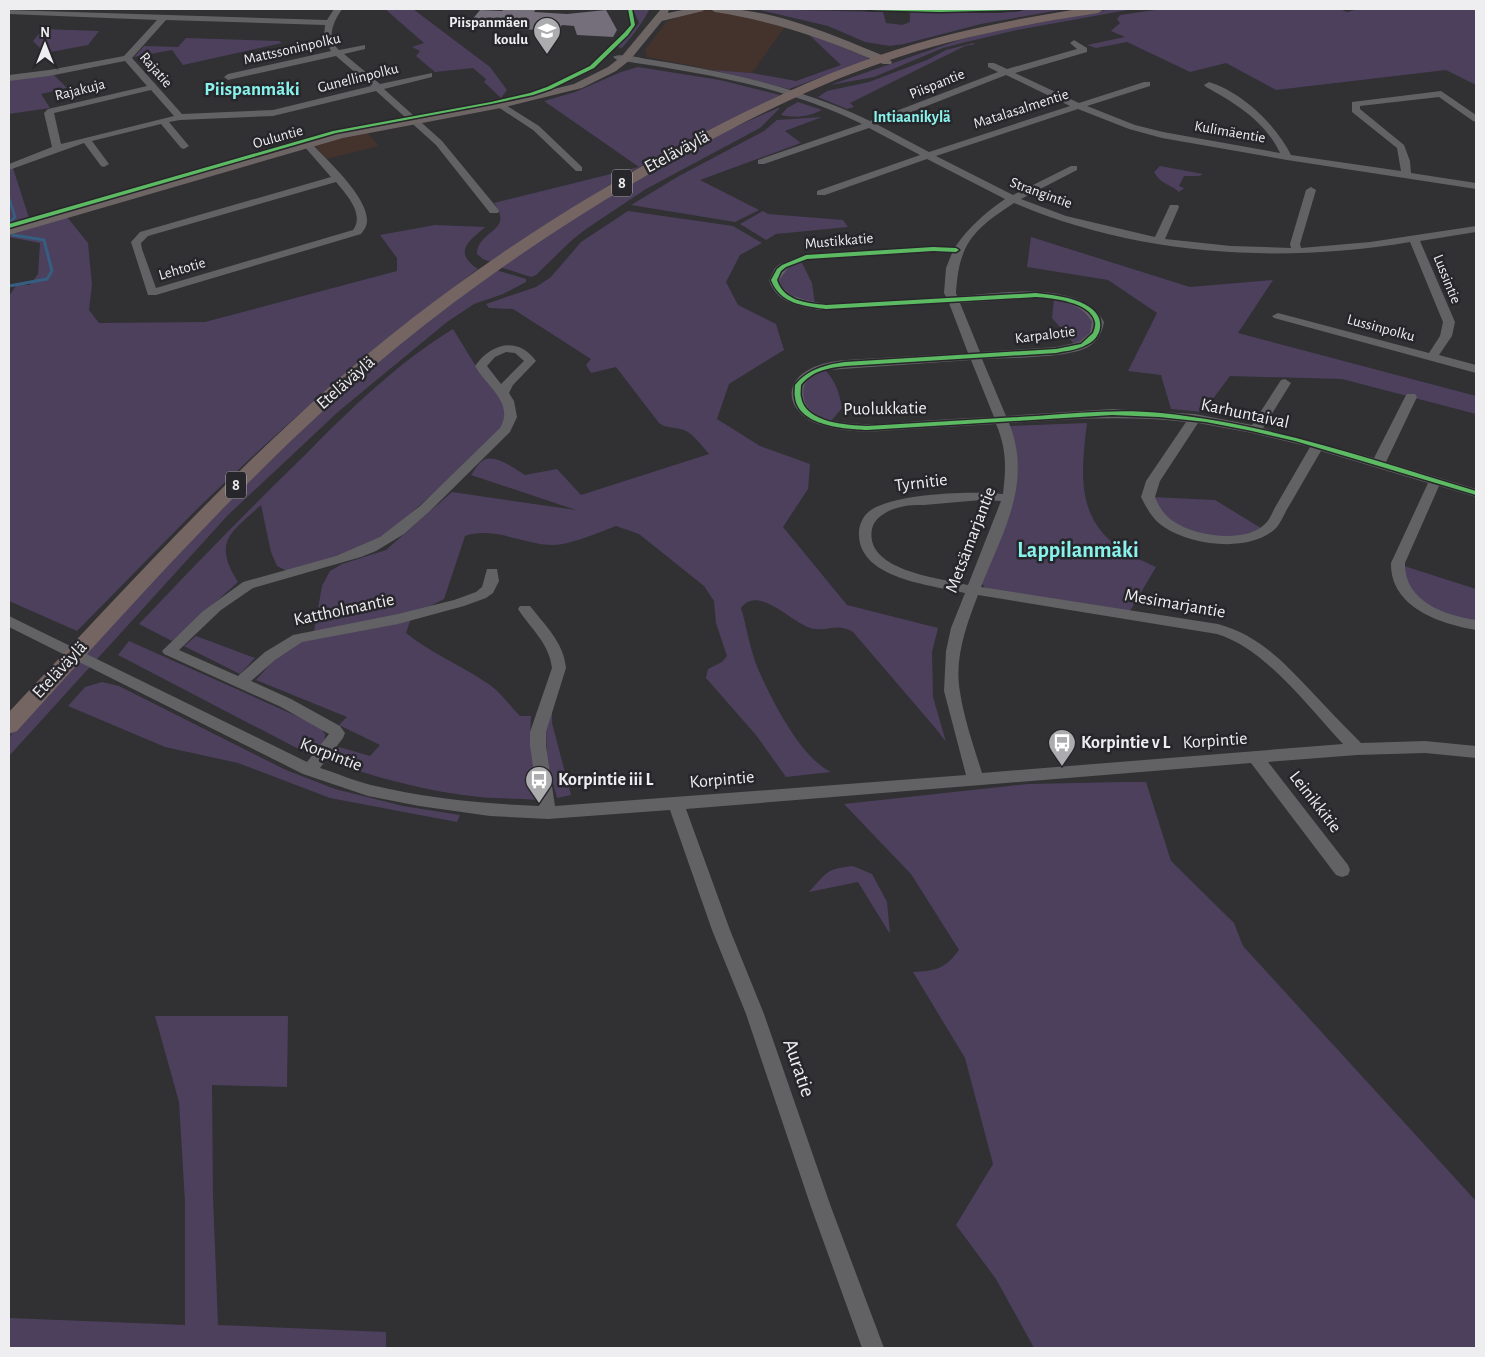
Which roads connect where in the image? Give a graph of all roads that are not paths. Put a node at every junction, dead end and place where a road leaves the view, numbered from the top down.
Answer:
1 (338, 9) edge
2 (699, 9) edge
3 (715, 9) edge
4 (735, 9) edge
5 (869, 9) edge
6 (1002, 9) edge
7 (1098, 9) edge
8 (662, 11) edge
9 (9, 12) edge
10 (163, 18) junction
11 (328, 23) junction
12 (978, 32) junction
13 (1074, 43) dead end
14 (362, 47) dead end
15 (338, 53) junction
16 (886, 57) junction
17 (127, 58) junction
18 (622, 58) junction
19 (991, 65) dead end
20 (1006, 72) junction
21 (429, 75) dead end
22 (228, 77) dead end
23 (9, 78) edge
24 (1146, 84) dead end
25 (1209, 85) dead end
26 (153, 87) junction
27 (377, 89) junction
28 (501, 105) junction
29 (1078, 106) junction
30 (180, 117) junction
31 (1476, 119) edge
32 (415, 120) junction
33 (163, 121) junction
34 (869, 124) junction
35 (86, 139) junction
36 (308, 145) junction
37 (184, 146) dead end
38 (57, 148) junction
39 (929, 155) junction
40 (1286, 157) junction
41 (761, 162) dead end
42 (104, 164) dead end
43 (9, 167) edge
44 (1074, 168) dead end
45 (579, 169) dead end
46 (1406, 176) junction
47 (338, 178) junction
48 (1476, 186) edge
49 (1311, 190) dead end
50 (821, 193) dead end
51 (1014, 200) junction
52 (1174, 207) dead end
53 (494, 212) dead end
54 (1476, 229) edge
55 (9, 231) edge
56 (1414, 239) junction
57 (1159, 240) junction
58 (956, 250) junction
59 (1297, 251) junction
60 (953, 300) junction
61 (1278, 316) dead end
62 (975, 356) junction
63 (1432, 357) junction
64 (1476, 369) edge
65 (1285, 383) dead end
66 (503, 392) dead end
67 (1411, 397) dead end
68 (1195, 418) junction
69 (1001, 420) junction
70 (1256, 429) junction
71 (1317, 446) junction
72 (1378, 464) junction
73 (1435, 481) junction
74 (1476, 493) edge
75 (1009, 498) junction
76 (492, 572) dead end
77 (972, 590) junction
78 (525, 609) dead end
79 (9, 621) edge
80 (1476, 625) edge
81 (239, 683) junction
82 (9, 726) edge
83 (1357, 749) junction
84 (1476, 752) edge
85 (1256, 758) junction
86 (309, 770) junction
87 (975, 779) junction
88 (676, 804) junction
89 (548, 813) junction
90 (1342, 870) dead end
91 (873, 1348) edge

1 - 11 street
2 - 8 main road
3 - 16 main road
4 - 16 main road
5 - 6 street
7 - 12 highway, 8
8 - 18 main road, Ouluntie
9 - 10 street
10 - 11 street
10 - 17 street, Rajatie
11 - 15 street
12 - 16 highway, 8
12 - 16 highway, 8
13 - 20 street, Piispantie
14 - 15 street, Mattssoninpolku
15 - 22 street, Mattssoninpolku
15 - 27 street
16 - 82 highway, Eteläväylä / 8
17 - 23 street
17 - 26 street, Rajatie
18 - 28 main road, Ouluntie
18 - 34 street, Strangintie
19 - 20 street, Kulimäentie
20 - 29 street, Kulimäentie
20 - 34 street, Piispantie
21 - 27 street, Gunellinpolku
24 - 29 street, Matalasalmentie
25 - 40 street
26 - 30 street, Rajatie
26 - 38 street, Rajakuja
27 - 30 street, Gunellinpolku
27 - 32 street
28 - 32 main road, Ouluntie
28 - 45 street
29 - 39 street, Matalasalmentie
29 - 40 street, Kulimäentie
30 - 33 street, Gunellinpolku
31 - 46 street
32 - 36 main road, Ouluntie
32 - 53 street
33 - 35 street, Gunellinpolku
33 - 37 street
34 - 39 street, Strangintie
34 - 41 street, Piispantie
35 - 38 street, Gunellinpolku
35 - 42 street
36 - 47 street, Lehtotie
36 - 55 main road, Ouluntie
38 - 43 street, Gunellinpolku
39 - 50 street, Matalasalmentie
39 - 51 street, Strangintie
40 - 46 street, Kulimäentie
44 - 51 street, Metsämarjantie
46 - 48 street, Kulimäentie
47 - 47 street, Lehtotie
49 - 59 street
51 - 57 street, Strangintie
51 - 58 street, Metsämarjantie
52 - 57 street
54 - 56 street, Strangintie
56 - 59 street, Strangintie
56 - 63 street, Lussintie
57 - 59 street, Strangintie
58 - 60 street, Metsämarjantie
58 - 60 street, Mustikkatie
60 - 62 street, Metsämarjantie
60 - 62 street, Karpalotie
61 - 63 street, Lussinpolku
62 - 69 street, Metsämarjantie
62 - 69 street, Puolukkatie
63 - 64 street, Lussinpolku
65 - 70 street
66 - 81 street
67 - 72 street
68 - 69 street, Karhuntaival
68 - 70 street, Karhuntaival
68 - 71 street
69 - 75 street, Metsämarjantie
70 - 71 street, Karhuntaival
71 - 72 street, Karhuntaival
72 - 73 street, Karhuntaival
73 - 74 street, Karhuntaival
73 - 80 street
75 - 77 street, Metsämarjantie
75 - 77 street, Tyrnitie
76 - 81 street, Kattholmantie
77 - 83 street, Mesimarjantie
77 - 87 street, Metsämarjantie
78 - 89 street
79 - 86 street, Korpintie
81 - 86 street
83 - 84 street, Korpintie
83 - 85 street, Korpintie
85 - 87 street, Korpintie
85 - 90 street, Leinikkitie
86 - 89 street, Korpintie
87 - 88 street, Korpintie
88 - 89 street, Korpintie
88 - 91 street, Auratie

